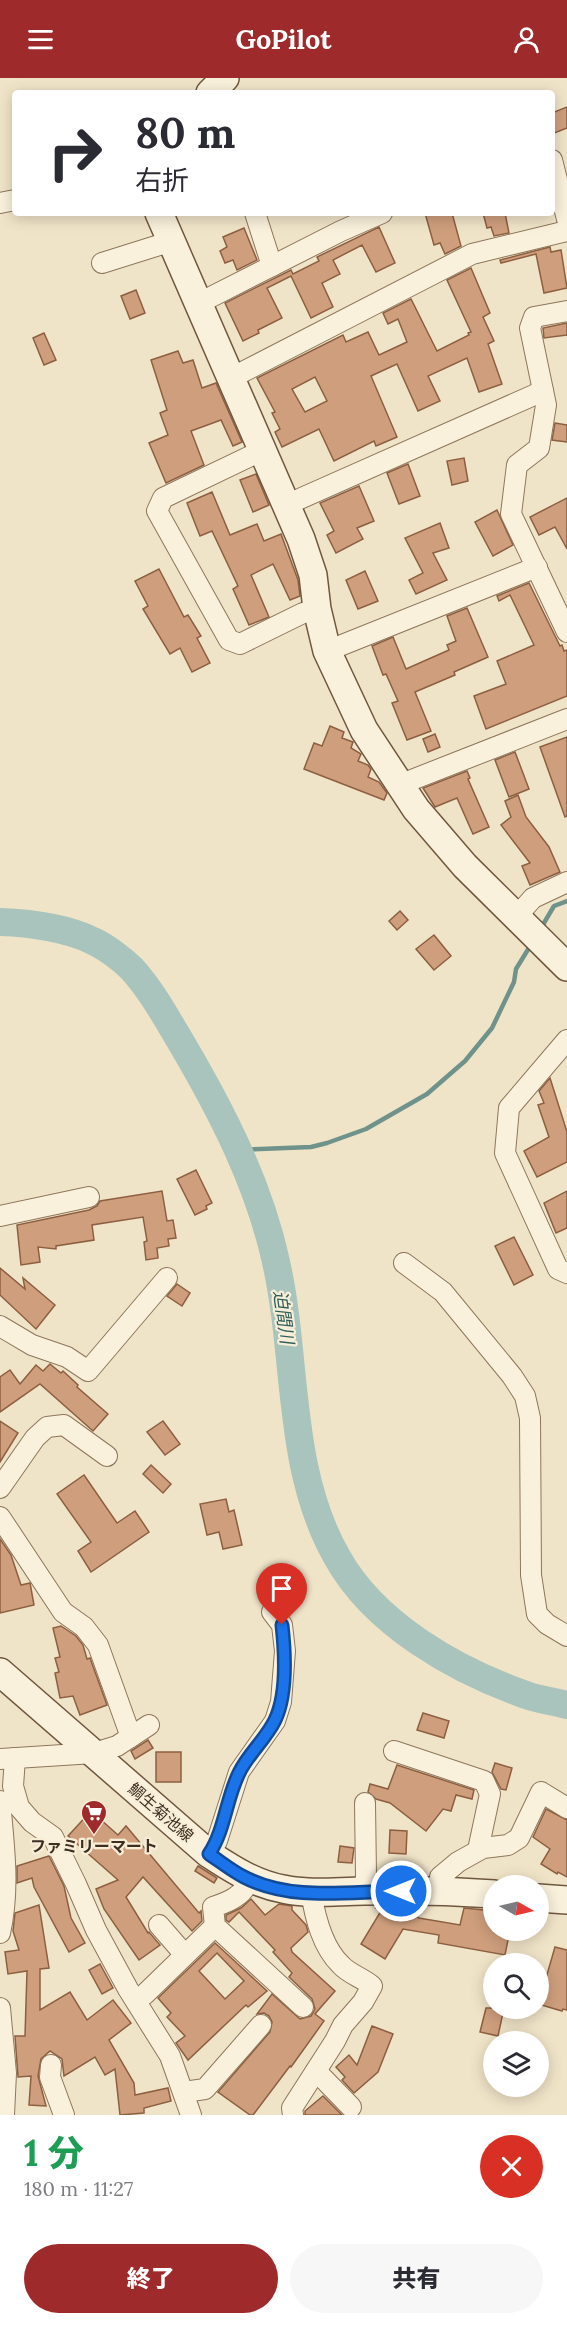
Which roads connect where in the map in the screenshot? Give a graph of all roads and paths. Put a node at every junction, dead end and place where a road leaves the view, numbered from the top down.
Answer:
1 (225, 78) edge
2 (213, 90) edge
3 (555, 171) edge
4 (160, 216) edge
5 (256, 216) edge
6 (376, 216) edge
7 (567, 219) edge
8 (567, 231) edge
9 (172, 241) junction
10 (102, 263) dead end
11 (273, 266) junction
12 (198, 301) junction
13 (567, 311) edge
14 (231, 378) junction
15 (543, 391) junction
16 (261, 451) junction
17 (286, 505) junction
18 (537, 567) junction
19 (317, 609) junction
20 (567, 632) edge
21 (327, 651) junction
22 (567, 719) edge
23 (399, 785) junction
24 (567, 882) edge
25 (515, 918) junction
26 (567, 967) edge
27 (567, 1040) edge
28 (89, 1197) dead end
29 (0, 1216) edge
30 (404, 1263) dead end
31 (567, 1273) edge
32 (167, 1278) dead end
33 (0, 1326) edge
34 (107, 1456) dead end
35 (0, 1488) edge
36 (0, 1517) edge
37 (272, 1612) dead end
38 (567, 1636) edge
39 (0, 1672) edge
40 (149, 1725) dead end
41 (131, 1737) junction
42 (394, 1751) dead end
43 (94, 1753) junction
44 (8, 1759) edge
45 (0, 1801) edge
46 (365, 1803) dead end
47 (567, 1808) edge
48 (478, 1850) junction
49 (209, 1854) junction
50 (250, 1879) junction
51 (364, 1891) junction
52 (438, 1891) junction
53 (311, 1892) junction
54 (483, 1893) edge
55 (549, 1899) edge
56 (567, 1900) edge
57 (159, 1925) dead end
58 (215, 1926) junction
59 (0, 1933) edge
60 (185, 1955) junction
61 (136, 2001) junction
62 (303, 2007) dead end
63 (0, 2008) edge
64 (261, 2025) dead end
65 (51, 2065) dead end
66 (316, 2071) junction
67 (183, 2092) junction
68 (351, 2107) dead end
69 (4, 2115) edge
70 (64, 2115) edge
71 (191, 2115) edge
72 (293, 2115) edge

1 - 2 street
3 - 7 street
4 - 9 street
5 - 11 street
6 - 11 street
8 - 14 street
9 - 10 street
9 - 12 street
11 - 12 street
12 - 14 street
13 - 15 street
14 - 16 street
15 - 17 street
15 - 18 street
16 - 17 street
16 - 19 street
17 - 19 street
18 - 20 street
18 - 21 street
19 - 21 street
21 - 23 street
22 - 23 street
23 - 25 street
24 - 25 street
25 - 26 street
27 - 31 street
28 - 29 street
30 - 38 street
32 - 33 street
34 - 35 street
36 - 41 street
37 - 49 street
39 - 43 street, 鯛生菊池線
40 - 41 street
41 - 43 street
42 - 48 street
43 - 44 street
43 - 49 street, 鯛生菊池線
44 - 61 street
45 - 59 street
46 - 51 street
47 - 48 street
48 - 52 street
49 - 50 street, 鯛生菊池線
50 - 53 street, 鯛生菊池線
50 - 58 street
51 - 52 street, 鯛生菊池線
51 - 53 street, 鯛生菊池線
52 - 54 street, 鯛生菊池線
53 - 66 street
55 - 56 street
57 - 60 street
58 - 60 street
58 - 62 street
60 - 61 street
61 - 67 street
63 - 69 street
64 - 67 street
65 - 70 street
66 - 68 street
66 - 72 street
67 - 71 street

